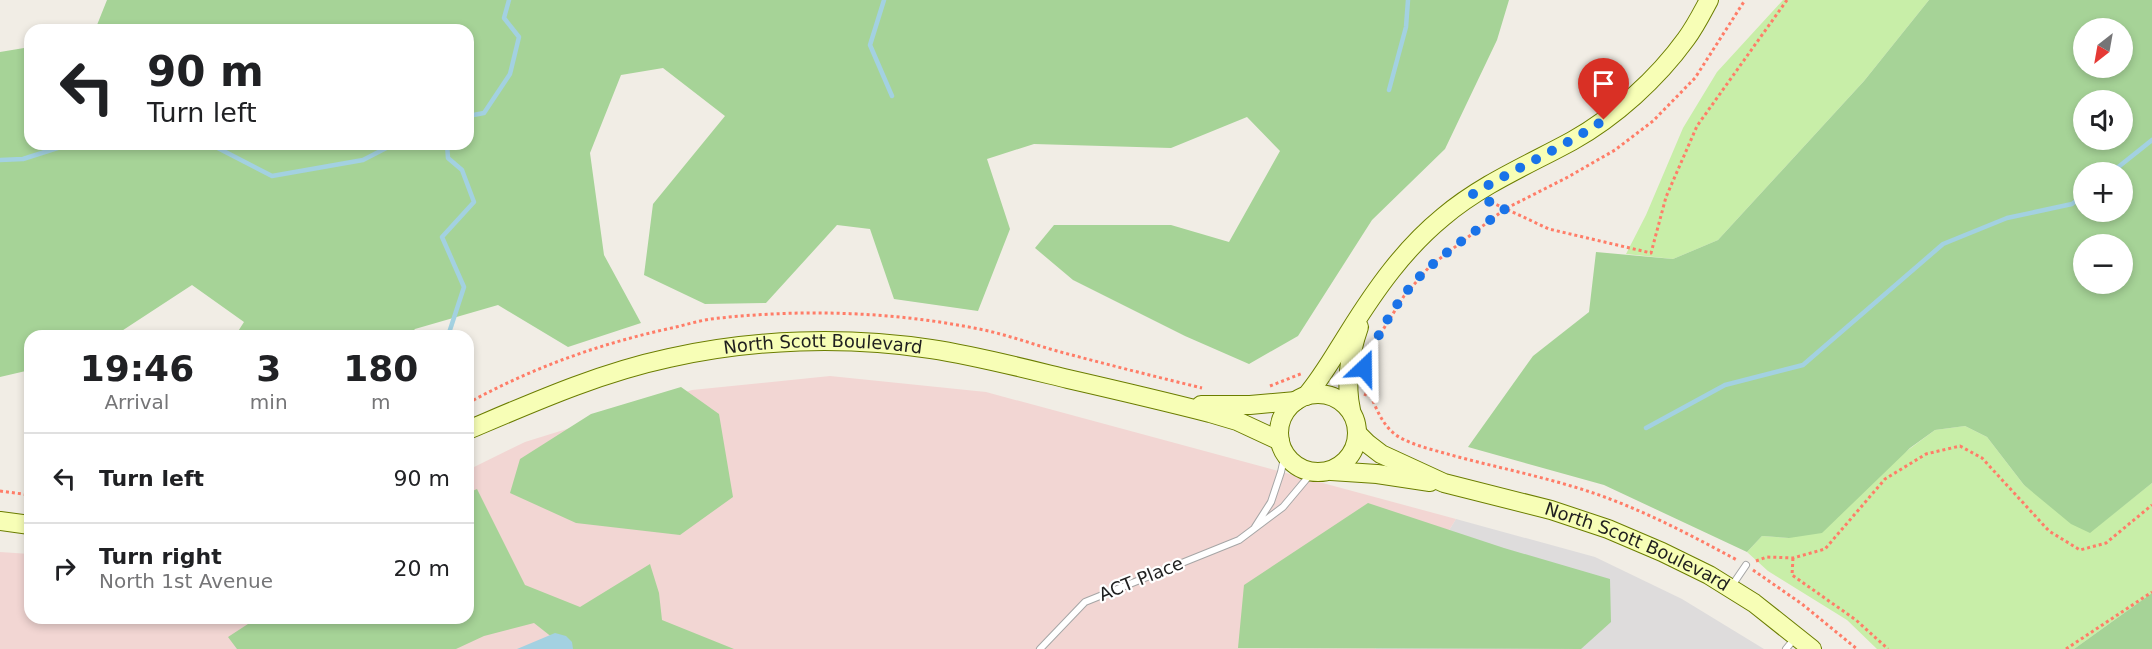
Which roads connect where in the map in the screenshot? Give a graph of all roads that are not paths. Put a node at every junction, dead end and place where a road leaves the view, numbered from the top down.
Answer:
1 (1709, 0) edge
2 (1366, 305) junction
3 (1301, 398) junction
4 (1185, 406) junction
5 (1351, 410) junction
6 (474, 427) edge
7 (1358, 434) junction
8 (1282, 447) junction
9 (1323, 472) junction
10 (1444, 483) junction
11 (0, 521) edge
12 (24, 524) edge
13 (1254, 527) junction
14 (1746, 565) road end
15 (1730, 588) junction
16 (1791, 642) edge
17 (1040, 649) edge
18 (1812, 649) edge

1 - 2 main road
2 - 3 main road
2 - 5 main road
3 - 4 main road, North Scott Boulevard
3 - 5 main road
3 - 8 main road
4 - 6 main road, North Scott Boulevard
4 - 8 main road, North Scott Boulevard
5 - 7 main road
7 - 9 main road
7 - 10 main road, North Scott Boulevard
8 - 9 main road
8 - 13 lane, ACT Place
9 - 10 main road, North Scott Boulevard
9 - 13 lane, ACT Place
10 - 15 main road, North Scott Boulevard
11 - 12 main road
13 - 17 lane, ACT Place
14 - 15 lane
15 - 16 main road, North Scott Boulevard
16 - 18 main road, North Scott Boulevard

